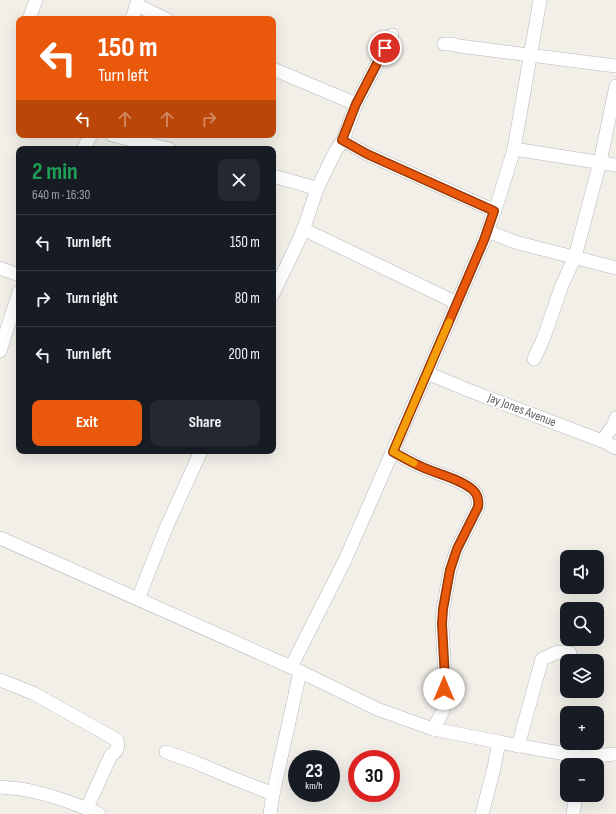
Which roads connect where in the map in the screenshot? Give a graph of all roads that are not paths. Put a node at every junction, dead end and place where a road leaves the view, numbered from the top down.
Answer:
1 (36, 0) edge
2 (540, 0) edge
3 (137, 2) edge
4 (30, 16) edge
5 (133, 16) edge
6 (161, 16) edge
7 (392, 35) dead end
8 (444, 44) dead end
9 (531, 56) junction
10 (616, 66) edge
11 (276, 70) edge
12 (616, 86) edge
13 (356, 104) junction
14 (124, 138) edge
15 (342, 140) junction
16 (157, 146) edge
17 (514, 149) junction
18 (600, 162) junction
19 (616, 165) edge
20 (276, 177) edge
21 (317, 189) junction
22 (494, 211) junction
23 (303, 229) junction
24 (487, 231) junction
25 (575, 257) junction
26 (0, 268) edge
27 (616, 268) edge
28 (16, 274) edge
29 (276, 288) edge
30 (16, 301) edge
31 (457, 303) junction
32 (0, 351) edge
33 (534, 359) dead end
34 (427, 373) junction
35 (616, 418) edge
36 (602, 441) junction
37 (616, 448) edge
38 (393, 452) junction
39 (200, 454) edge
40 (0, 538) edge
41 (138, 599) junction
42 (570, 652) dead end
43 (296, 670) junction
44 (0, 680) edge
45 (433, 729) junction
46 (499, 742) junction
47 (518, 746) junction
48 (166, 752) dead end
49 (616, 754) edge
50 (568, 758) edge
51 (596, 758) edge
52 (0, 786) edge
53 (273, 794) junction
54 (575, 802) edge
55 (93, 811) edge
56 (270, 814) edge
57 (482, 814) edge
58 (573, 814) edge

1 - 4 street
2 - 9 street
3 - 5 street
3 - 6 street
7 - 13 street
8 - 9 street
9 - 10 street
9 - 17 street
11 - 13 street
12 - 18 street
13 - 15 street
14 - 16 street
15 - 21 street
15 - 22 street
17 - 18 street
17 - 22 street
18 - 19 street
18 - 25 street
20 - 21 street
21 - 23 street
22 - 24 street
23 - 29 street
23 - 31 street
24 - 25 street
24 - 31 street
25 - 27 street
25 - 33 street
26 - 28 street
30 - 32 street
31 - 34 street
34 - 36 street, Jay Jones Avenue
34 - 38 street
35 - 36 street
36 - 37 street, Jay Jones Avenue
38 - 43 street
38 - 45 street
39 - 41 street
40 - 41 street
41 - 43 street
42 - 47 street
43 - 45 street
43 - 53 street
44 - 55 street
45 - 46 street
46 - 47 street
46 - 57 street
47 - 50 street
48 - 53 street
49 - 51 street
52 - 55 street
53 - 56 street
54 - 58 street

